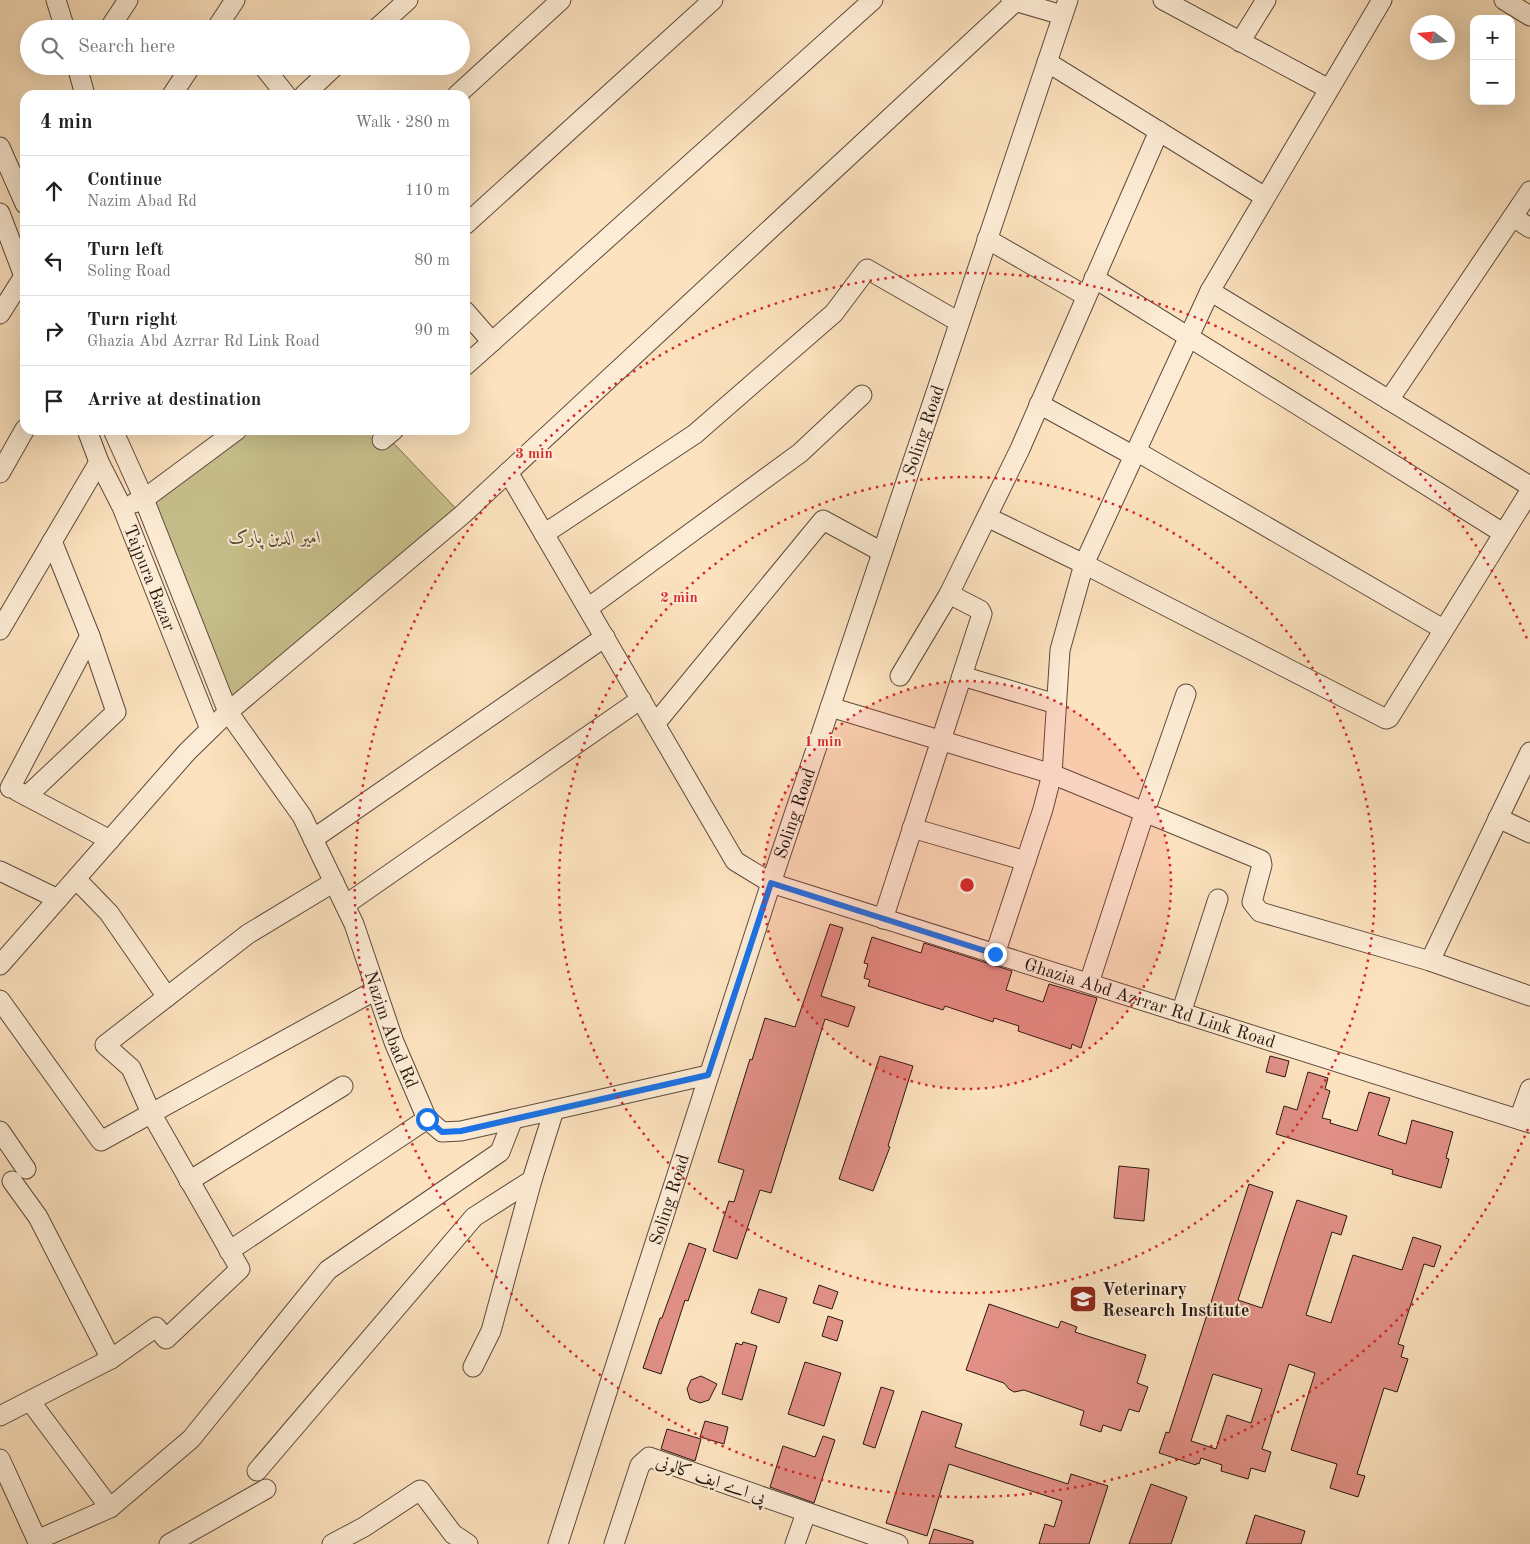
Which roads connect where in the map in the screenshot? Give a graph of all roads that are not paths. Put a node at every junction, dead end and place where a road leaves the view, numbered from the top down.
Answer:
1 (56, 0) edge
2 (128, 0) edge
3 (235, 0) edge
4 (408, 0) edge
5 (561, 0) edge
6 (713, 0) edge
7 (873, 0) edge
8 (1266, 0) edge
9 (1382, 0) edge
10 (1504, 0) edge
11 (1014, 1) edge
12 (1168, 2) edge
13 (1065, 8) edge
14 (1530, 16) edge
15 (62, 20) edge
16 (115, 20) edge
17 (226, 20) edge
18 (386, 20) edge
19 (1240, 42) junction
20 (1047, 62) junction
21 (81, 75) edge
22 (185, 75) edge
23 (270, 75) edge
24 (325, 75) edge
25 (1329, 89) junction
26 (84, 90) edge
27 (175, 90) edge
28 (282, 90) edge
29 (309, 90) edge
30 (462, 90) edge
31 (1159, 131) junction
32 (0, 147) edge
33 (1530, 191) edge
34 (20, 193) edge
35 (1265, 197) junction
36 (0, 213) edge
37 (1512, 217) junction
38 (470, 220) edge
39 (1530, 228) edge
40 (987, 238) junction
41 (18, 239) edge
42 (20, 252) edge
43 (1094, 278) junction
44 (20, 284) edge
45 (1210, 291) junction
46 (1086, 296) junction
47 (0, 314) edge
48 (470, 317) edge
49 (959, 322) junction
50 (1188, 337) junction
51 (492, 342) junction
52 (470, 362) edge
53 (862, 395) dead end
54 (1389, 400) junction
55 (1039, 404) junction
56 (22, 435) edge
57 (89, 435) edge
58 (115, 435) edge
59 (230, 435) edge
60 (1135, 453) junction
61 (99, 462) junction
62 (508, 472) junction
63 (0, 473) edge
64 (1530, 486) edge
65 (1530, 491) edge
66 (144, 499) junction
67 (122, 507) junction
68 (986, 517) junction
69 (1503, 533) junction
70 (544, 534) junction
71 (52, 541) junction
72 (882, 552) junction
73 (1084, 564) junction
74 (949, 594) junction
75 (588, 608) junction
76 (1443, 629) junction
77 (0, 630) edge
78 (90, 636) junction
79 (604, 637) junction
80 (900, 676) dead end
81 (962, 676) junction
82 (1186, 694) dead end
83 (641, 699) junction
84 (1056, 704) junction
85 (830, 707) junction
86 (228, 712) junction
87 (655, 724) junction
88 (210, 729) junction
89 (940, 740) junction
90 (1530, 752) edge
91 (1052, 774) junction
92 (5, 785) edge
93 (27, 796) junction
94 (1145, 812) junction
95 (1498, 818) junction
96 (912, 828) junction
97 (1530, 833) edge
98 (312, 839) junction
99 (110, 840) junction
100 (1026, 861) junction
101 (0, 871) edge
102 (76, 878) junction
103 (334, 882) junction
104 (771, 883) junction
105 (58, 899) junction
106 (1218, 899) dead end
107 (345, 905) junction
108 (883, 919) junction
109 (995, 954) junction
110 (1430, 961) junction
111 (0, 965) edge
112 (1089, 984) junction
113 (376, 990) junction
114 (168, 996) junction
115 (1530, 996) edge
116 (0, 1000) edge
117 (1181, 1013) junction
118 (708, 1075) junction
119 (344, 1086) dead end
120 (1530, 1089) edge
121 (554, 1110) junction
122 (151, 1113) junction
123 (427, 1119) junction
124 (513, 1119) junction
125 (1524, 1121) edge
126 (0, 1131) edge
127 (26, 1169) dead end
128 (190, 1180) junction
129 (532, 1180) junction
130 (12, 1181) dead end
131 (229, 1251) junction
132 (112, 1359) junction
133 (473, 1367) dead end
134 (30, 1401) junction
135 (0, 1416) edge
136 (0, 1459) edge
137 (257, 1471) dead end
138 (266, 1489) dead end
139 (110, 1508) junction
140 (806, 1512) junction
141 (38, 1542) edge
142 (169, 1544) edge
143 (332, 1544) edge
144 (468, 1544) edge
145 (558, 1544) edge
146 (614, 1544) edge
147 (795, 1544) edge
148 (898, 1544) edge

1 - 15 street
2 - 16 street
3 - 17 street
4 - 18 street
5 - 30 street
6 - 38 street
7 - 51 street
8 - 19 street
9 - 25 street
10 - 14 street
11 - 13 street
11 - 62 street
12 - 19 street
13 - 20 street, Soling Road
19 - 25 street
20 - 31 street
20 - 40 street, Soling Road
21 - 26 street
22 - 27 street
23 - 28 street
24 - 29 street
25 - 35 street
31 - 35 street
31 - 43 street
32 - 34 street
33 - 37 street
35 - 45 street
36 - 41 street
37 - 39 street
37 - 54 street
40 - 46 street
40 - 49 street, Soling Road
41 - 42 street
43 - 46 street
43 - 50 street
44 - 47 street
45 - 50 street
45 - 54 street
46 - 55 street
48 - 51 street
49 - 70 street
49 - 72 street, Soling Road
50 - 60 street
50 - 69 street
51 - 52 street
53 - 75 street
54 - 64 street
55 - 60 street
55 - 68 street
56 - 63 street
57 - 61 street, Tajpura Bazar
58 - 66 street, Tajpura Bazar
59 - 66 street
60 - 73 street
60 - 76 street
61 - 67 street, Tajpura Bazar
61 - 71 street
62 - 70 street, Ghazia Abd Azrrar Rd Link Road
62 - 86 street
65 - 69 street
66 - 67 street
66 - 86 street, Tajpura Bazar
67 - 88 street, Tajpura Bazar
68 - 73 street
68 - 74 street
69 - 76 street
70 - 75 street, Ghazia Abd Azrrar Rd Link Road
71 - 77 street
71 - 78 street
72 - 85 street, Soling Road
72 - 87 street
73 - 76 street
73 - 84 street
74 - 80 street
74 - 81 street
75 - 79 street, Ghazia Abd Azrrar Rd Link Road
78 - 92 street
78 - 93 street
79 - 83 street, Ghazia Abd Azrrar Rd Link Road
79 - 98 street
81 - 84 street
81 - 89 street
82 - 94 street
83 - 87 street, Ghazia Abd Azrrar Rd Link Road
83 - 107 street
84 - 91 street
85 - 89 street
85 - 104 street, Soling Road
86 - 88 street
86 - 98 street, Nazim Abad Rd
87 - 104 street, Ghazia Abd Azrrar Rd Link Road
88 - 99 street
89 - 91 street
89 - 96 street
90 - 95 street
91 - 94 street
91 - 100 street
92 - 93 street
93 - 99 street
94 - 110 street
94 - 112 street
95 - 97 street
95 - 110 street
96 - 100 street
96 - 108 street
98 - 103 street, Nazim Abad Rd
99 - 102 street
100 - 109 street
101 - 105 street
102 - 105 street
102 - 114 street
103 - 107 street, Nazim Abad Rd
103 - 114 street
104 - 108 street, Ghazia Abd Azrrar Rd Link Road
104 - 118 street, Soling Road
105 - 111 street
106 - 117 street
107 - 113 street, Nazim Abad Rd
108 - 109 street, Ghazia Abd Azrrar Rd Link Road
109 - 112 street, Ghazia Abd Azrrar Rd Link Road
110 - 115 street
112 - 117 street, Ghazia Abd Azrrar Rd Link Road
113 - 122 street
113 - 123 street, Nazim Abad Rd
114 - 122 street
116 - 122 street
117 - 125 street, Ghazia Abd Azrrar Rd Link Road
118 - 121 street
118 - 145 street, Soling Road
119 - 128 street
120 - 125 street
121 - 124 street
121 - 129 street
122 - 128 street
123 - 124 street
123 - 131 street
124 - 139 street
126 - 127 street
128 - 131 street
129 - 133 street
129 - 137 street
130 - 132 street
131 - 132 street
132 - 134 street
134 - 135 street
134 - 139 street
136 - 141 street
138 - 142 street
139 - 141 street
140 - 146 street, پی اے ایف کالونی
140 - 147 street
140 - 148 street, پی اے ایف کالونی
143 - 144 street

